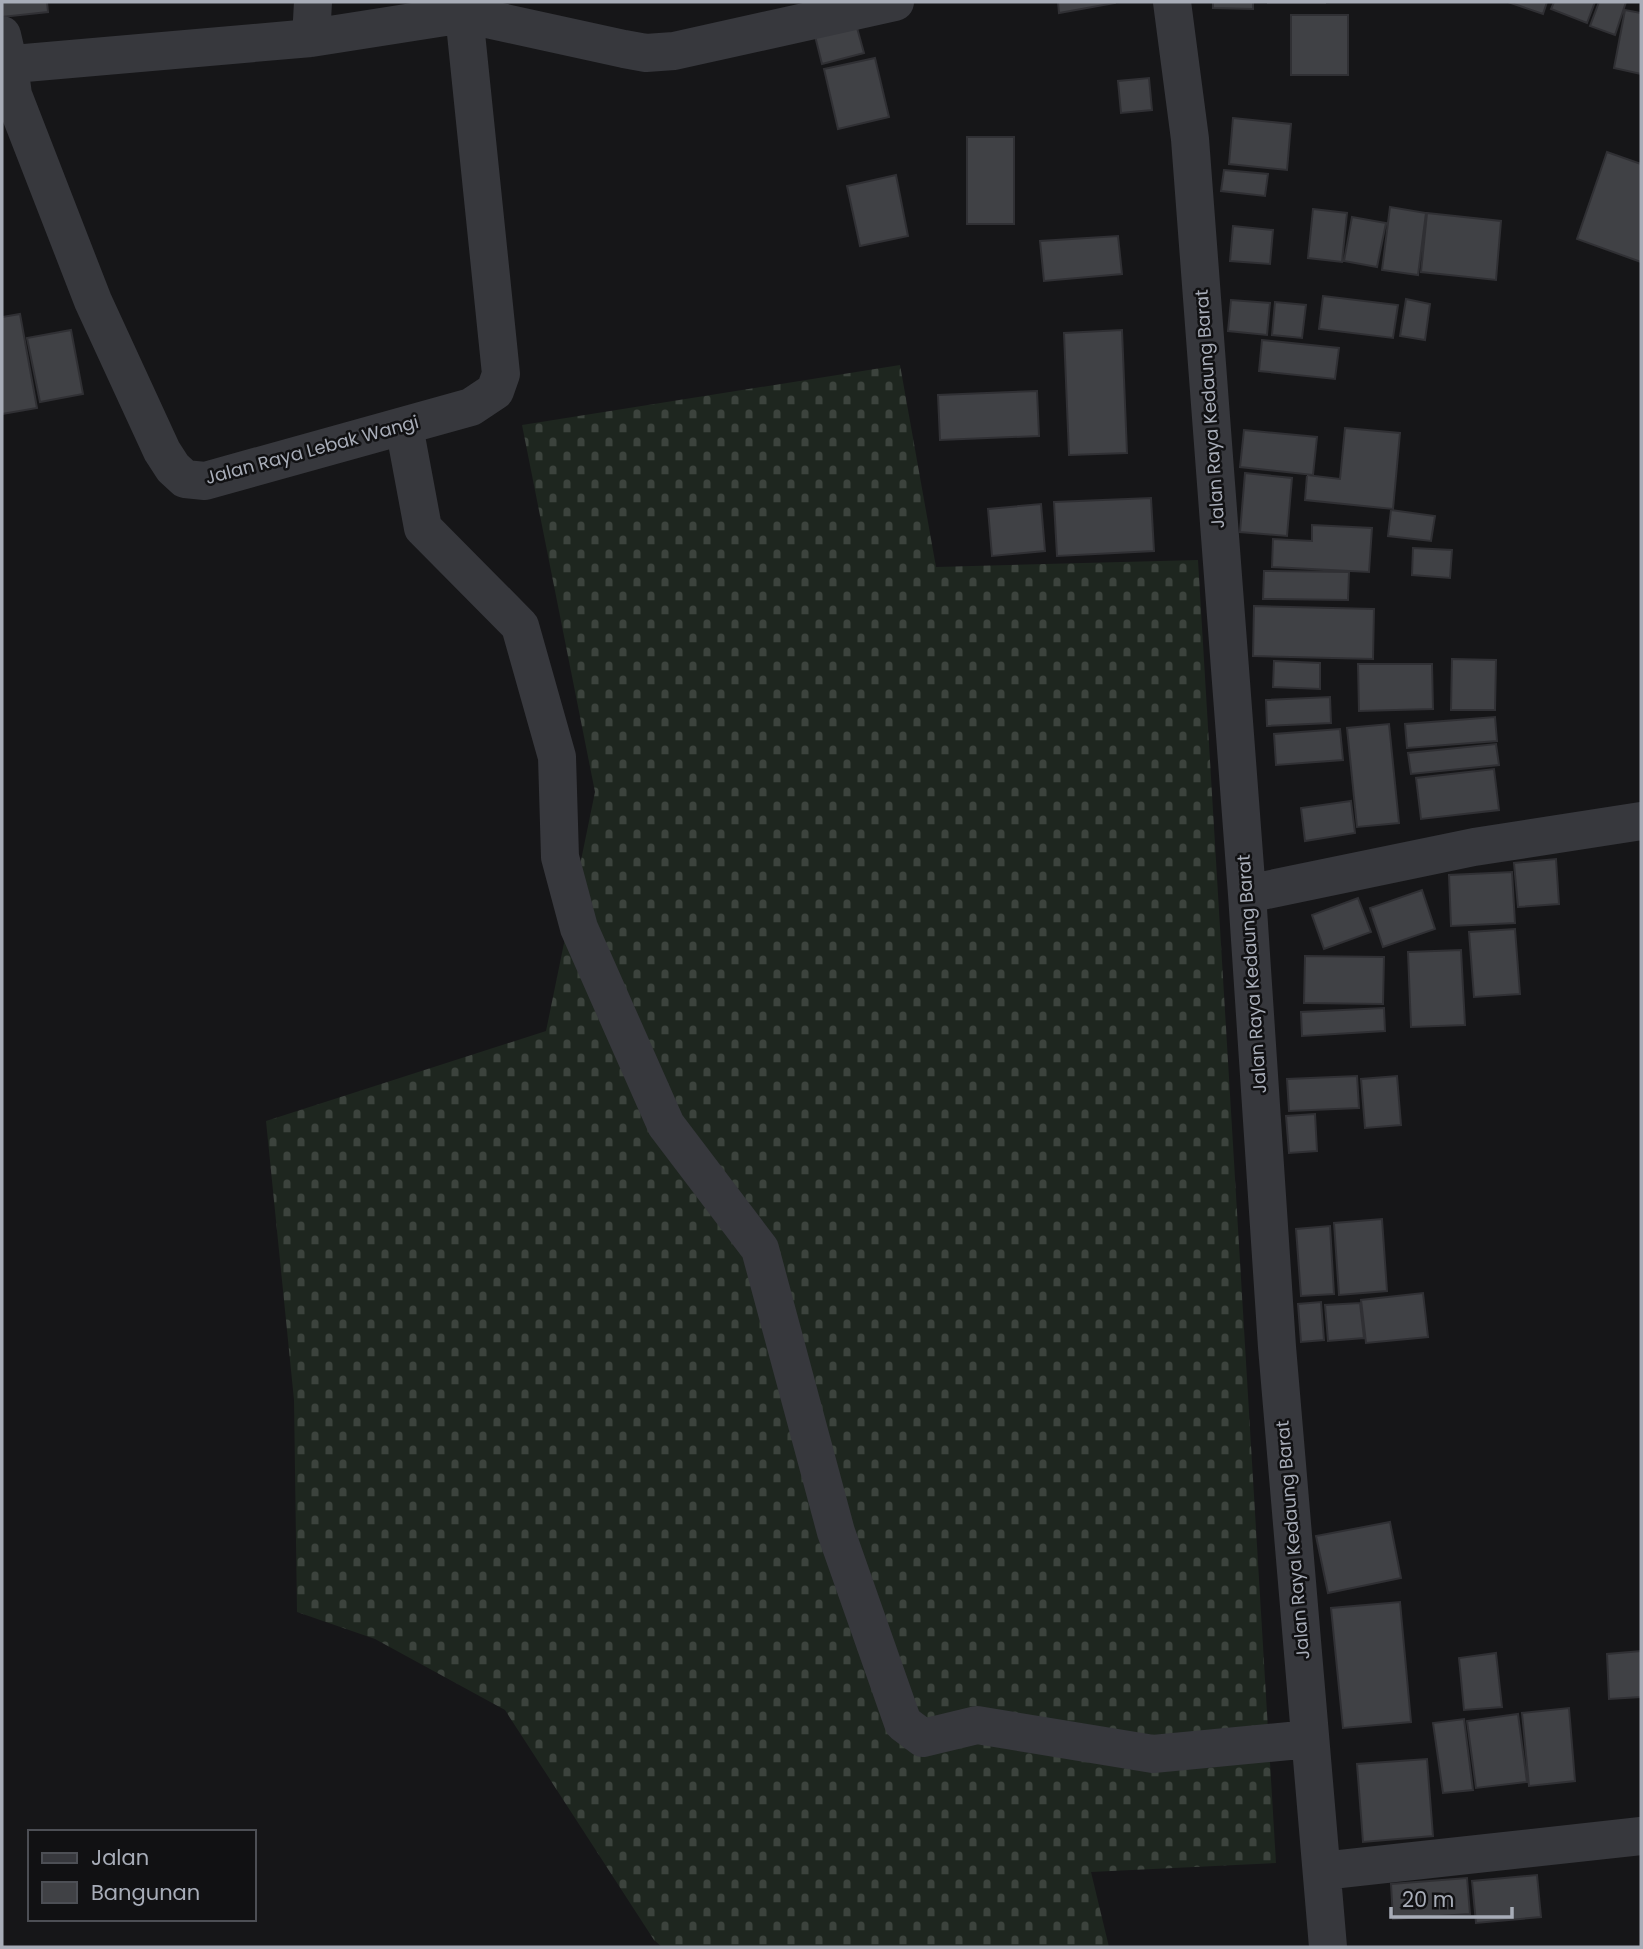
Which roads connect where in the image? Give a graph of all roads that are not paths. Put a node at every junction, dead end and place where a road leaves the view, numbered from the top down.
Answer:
1 (894, 2) edge
2 (1172, 2) edge
3 (464, 14) junction
4 (312, 20) edge
5 (4, 55) edge
6 (404, 426) junction
7 (1641, 821) edge
8 (1247, 894) junction
9 (1310, 1739) junction
10 (1641, 1836) edge
11 (1322, 1871) junction
12 (1328, 1947) edge

1 - 3 street
2 - 8 street, Jalan Raya Kedaung Barat
3 - 4 street
3 - 6 street, Jalan Raya Lebak Wangi
4 - 5 street
5 - 6 street, Jalan Raya Lebak Wangi
6 - 9 street
7 - 8 street
8 - 9 street, Jalan Raya Kedaung Barat
9 - 11 street, Jalan Raya Kedaung Barat
10 - 11 street
11 - 12 street, Jalan Raya Kedaung Barat

